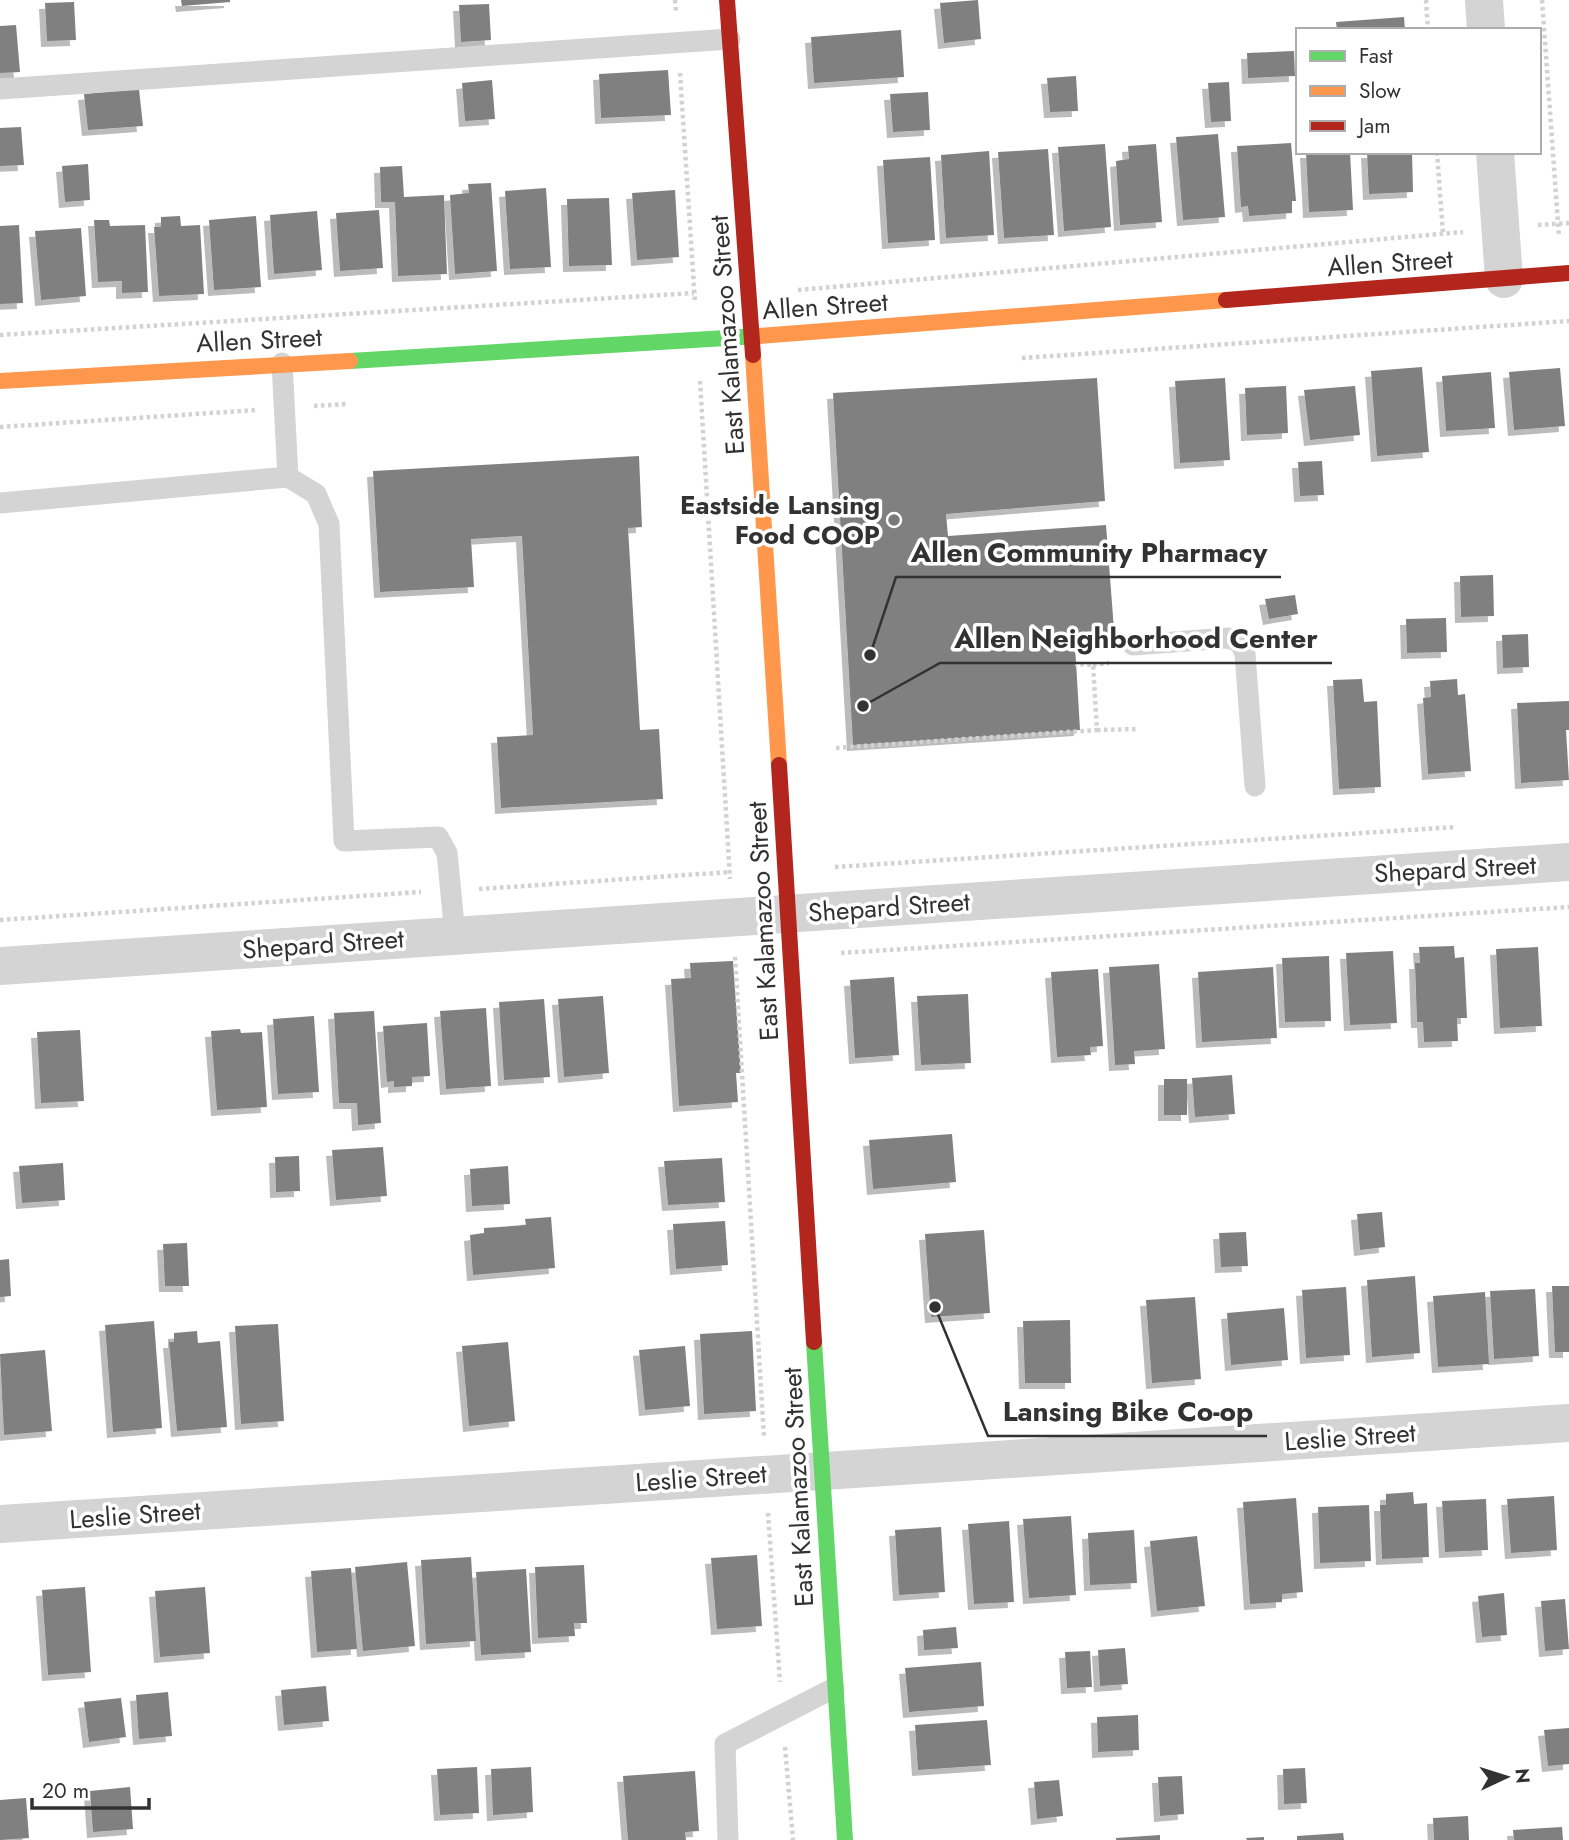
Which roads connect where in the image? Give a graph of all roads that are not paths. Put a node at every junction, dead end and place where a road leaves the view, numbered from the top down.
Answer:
1 (727, 0) edge
2 (1484, 0) edge
3 (1486, 28) edge
4 (730, 39) junction
5 (0, 89) edge
6 (1495, 154) edge
7 (1565, 273) edge
8 (1504, 279) junction
9 (751, 336) junction
10 (282, 363) junction
11 (0, 381) edge
12 (288, 477) junction
13 (0, 503) edge
14 (1133, 645) dead end
15 (1255, 786) dead end
16 (1569, 862) edge
17 (786, 914) junction
18 (454, 935) junction
19 (0, 966) edge
20 (1569, 1423) edge
21 (822, 1471) junction
22 (0, 1524) edge
23 (834, 1688) junction
24 (728, 1840) edge
25 (845, 1840) edge

1 - 4 street, East Kalamazoo Street
2 - 3 street
4 - 5 lane
4 - 9 street, East Kalamazoo Street
6 - 8 street
7 - 8 street, Allen Street
8 - 9 street, Allen Street
9 - 10 street, Allen Street
9 - 17 street, East Kalamazoo Street
10 - 11 street, Allen Street
10 - 12 lane
12 - 13 lane
12 - 18 lane
14 - 15 lane
16 - 17 street, Shepard Street
17 - 18 street, Shepard Street
17 - 21 street, East Kalamazoo Street
18 - 19 street, Shepard Street
20 - 21 street, Leslie Street
21 - 22 street, Leslie Street
21 - 23 street, East Kalamazoo Street
23 - 24 lane
23 - 25 street, East Kalamazoo Street

